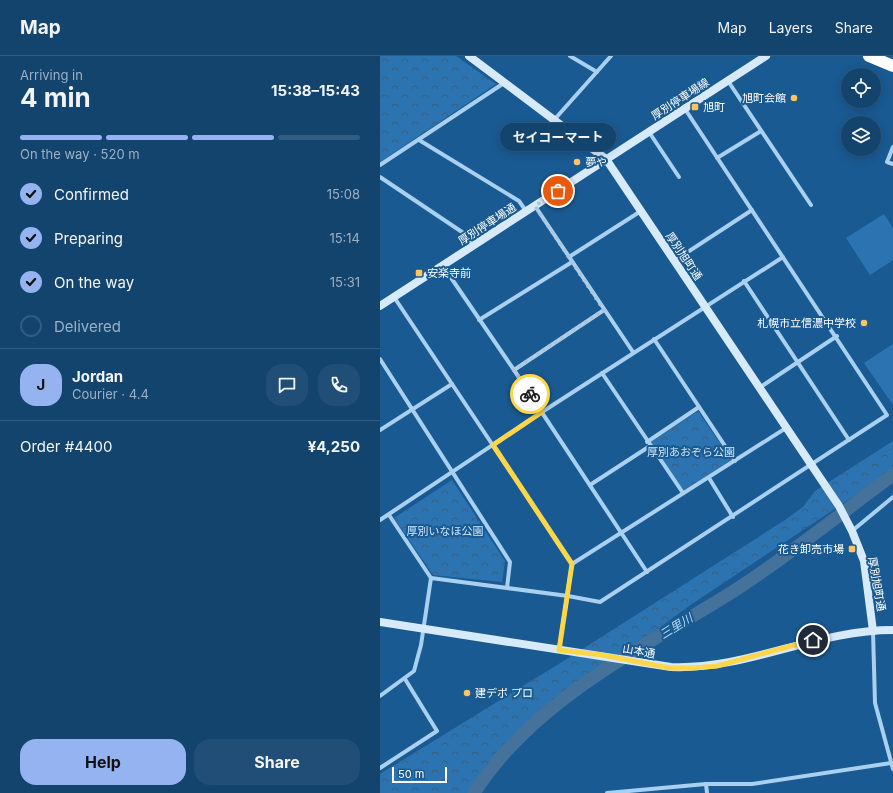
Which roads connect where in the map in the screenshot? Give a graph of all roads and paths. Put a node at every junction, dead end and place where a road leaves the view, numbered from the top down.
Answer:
1 (469, 56) edge
2 (570, 56) edge
3 (611, 56) edge
4 (766, 56) edge
5 (869, 56) edge
6 (893, 66) edge
7 (597, 72) junction
8 (728, 80) junction
9 (504, 82) junction
10 (685, 109) junction
11 (554, 120) junction
12 (761, 130) junction
13 (649, 132) junction
14 (419, 140) junction
15 (893, 147) edge
16 (717, 158) junction
17 (606, 159) junction
18 (893, 164) edge
19 (380, 165) edge
20 (679, 177) dead end
21 (380, 178) edge
22 (811, 205) dead end
23 (535, 206) junction
24 (752, 210) junction
25 (641, 211) junction
26 (527, 212) junction
27 (474, 245) junction
28 (569, 257) junction
29 (783, 257) junction
30 (674, 261) junction
31 (572, 262) junction
32 (443, 266) junction
33 (744, 281) junction
34 (394, 297) junction
35 (380, 306) edge
36 (704, 307) junction
37 (604, 310) junction
38 (480, 320) junction
39 (837, 336) junction
40 (654, 339) junction
41 (633, 352) junction
42 (380, 359) edge
43 (797, 363) junction
44 (514, 370) junction
45 (602, 373) junction
46 (452, 384) junction
47 (759, 388) junction
48 (699, 407) junction
49 (413, 409) junction
50 (542, 412) junction
51 (786, 428) junction
52 (380, 430) edge
53 (849, 440) junction
54 (647, 442) junction
55 (493, 445) junction
56 (650, 446) junction
57 (735, 461) junction
58 (811, 465) junction
59 (453, 473) junction
60 (709, 478) junction
61 (590, 486) junction
62 (682, 494) junction
63 (893, 497) edge
64 (389, 515) junction
65 (733, 517) junction
66 (380, 520) edge
67 (852, 531) junction
68 (621, 532) junction
69 (572, 564) junction
70 (648, 572) junction
71 (431, 578) junction
72 (507, 588) junction
73 (568, 596) junction
74 (380, 622) edge
75 (423, 630) junction
76 (893, 630) edge
77 (873, 631) junction
78 (559, 650) junction
79 (405, 679) junction
80 (380, 696) edge
81 (891, 763) junction
82 (380, 768) edge
83 (893, 769) edge
84 (706, 784) junction
85 (607, 793) edge
86 (707, 793) edge

1 - 9 street, 厚別旭町通
2 - 7 street
3 - 7 street
4 - 8 street, 厚別停車場線
5 - 6 highway
7 - 11 street
8 - 10 street, 厚別停車場線
8 - 12 street
9 - 11 street, 厚別旭町通
9 - 14 street
10 - 13 street, 厚別停車場線
10 - 16 street
11 - 17 street, 厚別旭町通
12 - 16 street
12 - 22 street
13 - 17 street, 厚別停車場線
13 - 20 street
14 - 19 street
14 - 26 street
15 - 18 street
16 - 24 street
17 - 23 street, 厚別停車場通
17 - 25 street, 厚別旭町通
21 - 27 street
23 - 26 street, 厚別停車場通
23 - 28 street
24 - 29 street
24 - 30 street
25 - 28 street
25 - 30 street, 厚別旭町通
26 - 27 street, 厚別停車場通
27 - 32 street, 厚別停車場通
28 - 31 street
29 - 33 street
29 - 39 street
30 - 36 street, 厚別旭町通
31 - 37 street
31 - 38 street
32 - 34 street, 厚別停車場通
32 - 38 street
33 - 36 street
33 - 43 street
34 - 35 street, 厚別停車場通
34 - 46 street
36 - 40 street
36 - 47 street, 厚別旭町通
37 - 41 street
37 - 44 street
38 - 44 street
39 - 43 street
39 - 53 street
40 - 41 street
40 - 48 street
41 - 45 street
42 - 49 street
43 - 47 street
43 - 53 street
44 - 50 street
45 - 50 street
45 - 54 street
46 - 49 street
46 - 55 street
47 - 51 street, 厚別旭町通
48 - 54 street
48 - 57 street
49 - 52 street
49 - 59 street
50 - 55 street
50 - 61 street
51 - 57 street
51 - 58 street, 厚別旭町通
53 - 58 street
54 - 56 street
55 - 59 street
55 - 69 street
56 - 61 street
56 - 62 street
57 - 60 street
58 - 65 street
58 - 67 street, 厚別旭町通
59 - 64 street
59 - 72 street
60 - 62 street
60 - 65 street
61 - 68 street
62 - 68 street
63 - 67 street
64 - 66 street
64 - 71 street
65 - 70 street
67 - 77 street, 厚別旭町通
68 - 69 street
68 - 70 street
69 - 73 street
70 - 73 street
71 - 72 street
71 - 75 street
72 - 73 street
73 - 78 street
74 - 75 street, 山本通
75 - 78 street, 山本通
75 - 79 street
76 - 77 street, 山本通
77 - 78 street, 山本通
77 - 81 street
79 - 80 street
79 - 82 street
81 - 83 street
81 - 84 street
84 - 85 street
84 - 86 street

